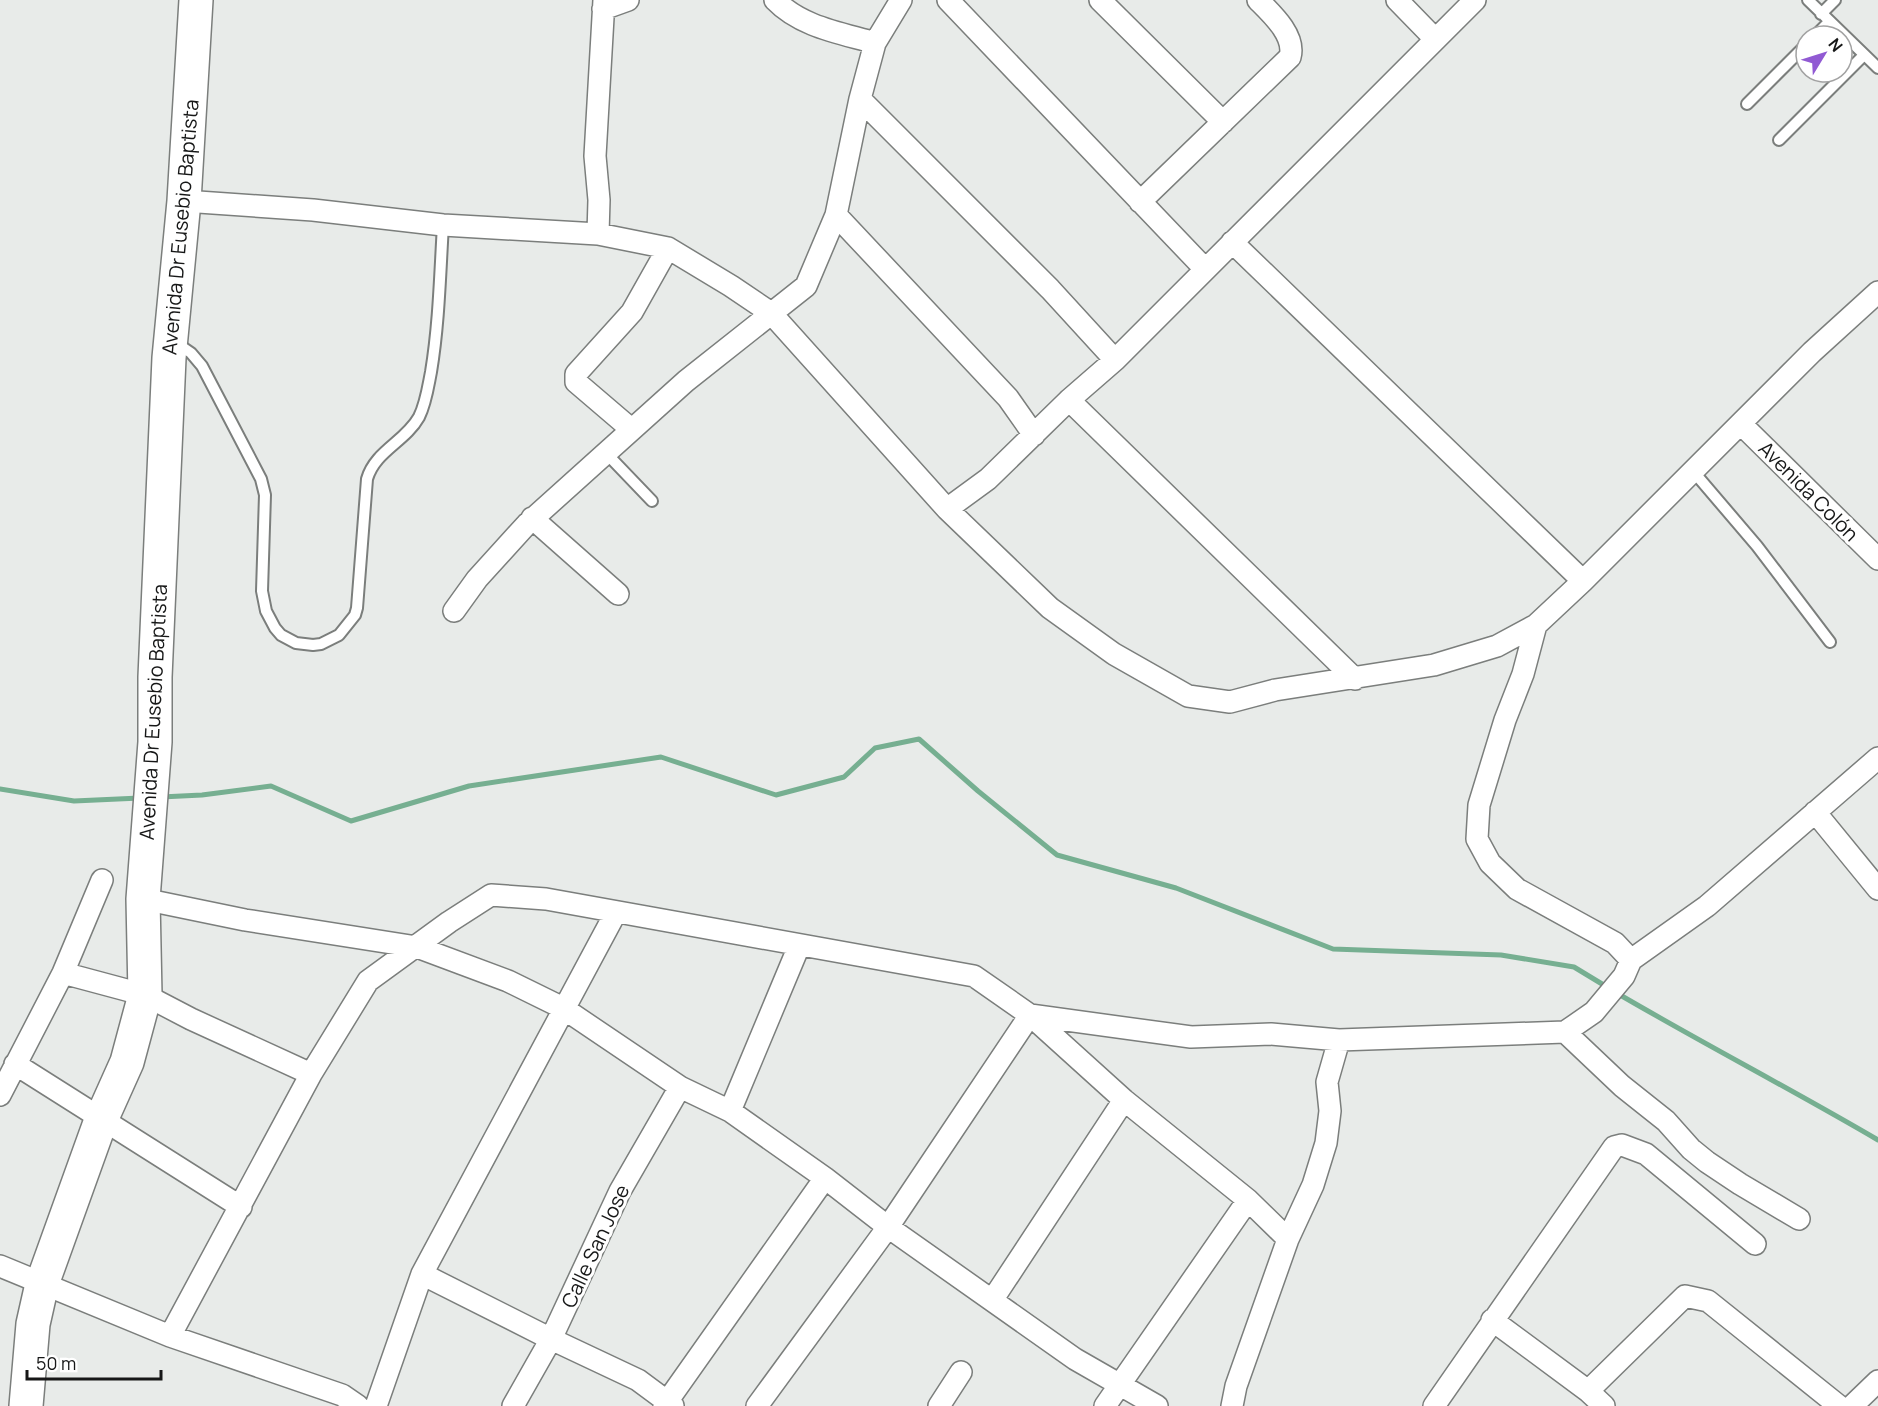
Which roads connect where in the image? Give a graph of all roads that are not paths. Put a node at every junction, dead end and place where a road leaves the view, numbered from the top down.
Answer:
1 (196, 0) edge
2 (628, 0) edge
3 (775, 0) edge
4 (901, 0) edge
5 (948, 0) edge
6 (1100, 0) edge
7 (1258, 0) edge
8 (1397, 0) edge
9 (1475, 0) edge
10 (1808, 0) edge
11 (1835, 0) edge
12 (604, 4) edge
13 (1825, 18) junction
14 (1822, 24) edge
15 (1435, 39) junction
16 (875, 43) junction
17 (1864, 55) junction
18 (1794, 57) edge
19 (1878, 68) edge
20 (860, 99) junction
21 (1747, 104) dead end
22 (1223, 122) junction
23 (1779, 140) dead end
24 (184, 201) junction
25 (1140, 202) junction
26 (836, 215) junction
27 (443, 225) junction
28 (598, 234) junction
29 (1232, 242) junction
30 (668, 248) junction
31 (1205, 269) junction
32 (1878, 292) edge
33 (771, 313) junction
34 (170, 340) junction
35 (1115, 360) junction
36 (1069, 400) junction
37 (1741, 424) junction
38 (631, 429) junction
39 (1034, 435) junction
40 (605, 452) junction
41 (1693, 471) junction
42 (652, 501) dead end
43 (947, 509) junction
44 (532, 518) junction
45 (1878, 558) edge
46 (1583, 581) junction
47 (618, 594) dead end
48 (454, 611) dead end
49 (1536, 625) junction
50 (1830, 642) dead end
51 (1355, 679) junction
52 (1878, 758) edge
53 (1815, 812) junction
54 (102, 880) dead end
55 (1878, 889) edge
56 (143, 899) junction
57 (616, 912) junction
58 (799, 946) junction
59 (417, 947) junction
60 (1628, 968) junction
61 (63, 973) junction
62 (145, 995) junction
63 (563, 1008) junction
64 (1030, 1015) junction
65 (1565, 1032) junction
66 (1339, 1040) junction
67 (15, 1064) junction
68 (312, 1074) junction
69 (680, 1087) junction
70 (0, 1095) edge
71 (1124, 1100) junction
72 (730, 1111) junction
73 (101, 1120) junction
74 (1691, 1149) junction
75 (1673, 1176) junction
76 (825, 1178) junction
77 (1248, 1200) junction
78 (241, 1207) junction
79 (1799, 1219) dead end
80 (888, 1227) junction
81 (1288, 1239) junction
82 (1755, 1244) dead end
83 (0, 1266) edge
84 (422, 1274) junction
85 (42, 1284) junction
86 (993, 1299) junction
87 (1492, 1320) junction
88 (170, 1336) junction
89 (551, 1339) junction
90 (961, 1372) dead end
91 (1878, 1381) edge
92 (1120, 1386) junction
93 (1588, 1390) junction
94 (668, 1405) edge
95 (26, 1406) edge
96 (358, 1406) edge
97 (376, 1406) edge
98 (513, 1406) edge
99 (757, 1406) edge
100 (939, 1406) edge
101 (1105, 1406) edge
102 (1157, 1406) edge
103 (1232, 1406) edge
104 (1434, 1406) edge
105 (1604, 1406) edge
106 (1839, 1406) edge
107 (1852, 1406) edge

1 - 24 main road, Avenida Dr Eusebio Baptista
2 - 12 street
3 - 16 street
4 - 16 street
5 - 25 street
6 - 22 street
7 - 22 street
8 - 15 street
9 - 15 street
10 - 13 lane
11 - 13 lane
12 - 28 street
13 - 14 lane
13 - 17 lane
15 - 29 street
16 - 20 street
17 - 19 lane
17 - 23 lane
18 - 21 lane
20 - 26 street
20 - 35 street
22 - 25 street
24 - 27 street
24 - 34 main road, Avenida Dr Eusebio Baptista
25 - 31 street
26 - 33 street
26 - 39 street
27 - 28 street
27 - 34 lane
28 - 30 street
29 - 31 street
29 - 46 street
30 - 33 street
30 - 38 street
31 - 35 street
32 - 37 street
33 - 38 street
33 - 43 street
34 - 56 main road, Avenida Dr Eusebio Baptista
35 - 36 street
36 - 39 street
36 - 51 street
37 - 41 street
37 - 45 street, Avenida Colón
38 - 40 street
39 - 43 street
40 - 42 lane
40 - 44 street
41 - 46 street
41 - 50 lane
43 - 51 street
44 - 47 street
44 - 48 street
46 - 49 street
49 - 51 street
49 - 60 street
52 - 53 street
53 - 55 street
53 - 60 street
54 - 61 street
56 - 59 street
56 - 62 main road, Avenida Dr Eusebio Baptista
57 - 58 street
57 - 59 street
57 - 63 street
58 - 64 street
58 - 72 street
59 - 63 street
59 - 68 street
60 - 65 street
61 - 62 street
61 - 67 street
62 - 68 street
62 - 73 main road, Avenida Dr Eusebio Baptista
63 - 69 street
63 - 84 street
64 - 66 street
64 - 71 street
64 - 80 street
65 - 66 street
65 - 74 street
66 - 81 street
67 - 70 street
67 - 73 street
68 - 78 street
69 - 72 street
69 - 89 street, Calle San Jose
71 - 77 street
71 - 86 street
72 - 76 street
73 - 78 street
73 - 85 main road, Avenida Dr Eusebio Baptista
74 - 75 street
74 - 79 street
75 - 82 street
75 - 87 street
76 - 80 street
76 - 94 street
77 - 81 street
77 - 92 street
78 - 88 street
80 - 86 street
80 - 99 street
81 - 103 street
83 - 85 street
84 - 89 street
84 - 97 street
85 - 88 street
85 - 95 main road, Avenida Dr Eusebio Baptista
86 - 92 street
87 - 93 street
87 - 104 street
88 - 96 street
89 - 94 street
89 - 98 street, Calle San Jose
90 - 100 street
91 - 107 street
92 - 101 street
92 - 102 street
93 - 105 street
93 - 106 street

